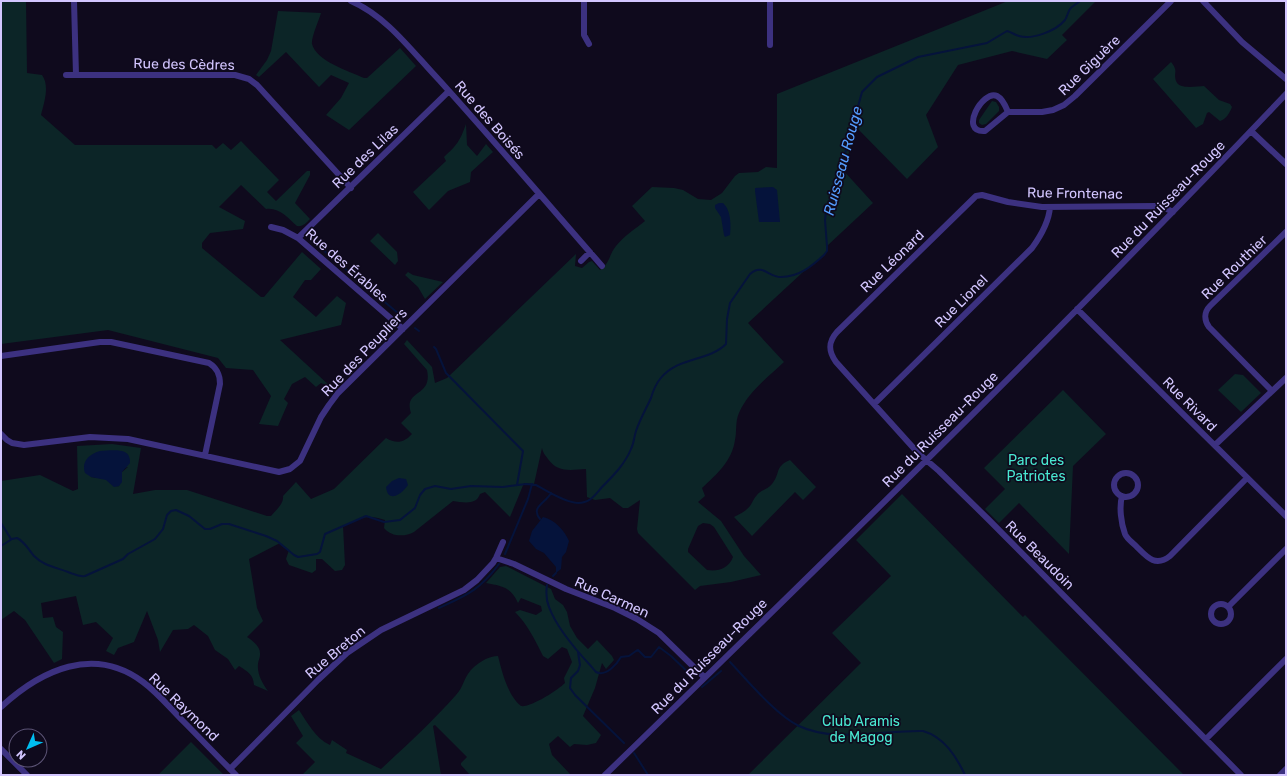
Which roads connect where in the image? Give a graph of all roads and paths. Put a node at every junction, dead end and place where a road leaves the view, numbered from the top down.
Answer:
1 (74, 1) edge
2 (351, 1) edge
3 (584, 1) edge
4 (770, 1) edge
5 (1171, 1) edge
6 (1203, 1) edge
7 (589, 44) dead end
8 (770, 45) dead end
9 (66, 75) dead end
10 (76, 75) junction
11 (1286, 79) edge
12 (449, 91) junction
13 (1286, 94) edge
14 (1008, 112) junction
15 (1251, 131) junction
16 (1286, 164) edge
17 (351, 188) junction
18 (539, 194) junction
19 (976, 196) joint
20 (1050, 207) junction
21 (1173, 212) junction
22 (271, 228) dead end
23 (1286, 232) edge
24 (298, 238) junction
25 (590, 252) junction
26 (581, 261) dead end
27 (602, 266) dead end
28 (1078, 309) junction
29 (403, 329) junction
30 (829, 346) joint
31 (1, 356) edge
32 (1286, 378) edge
33 (1272, 391) junction
34 (874, 404) junction
35 (1, 434) edge
36 (1215, 445) junction
37 (205, 455) junction
38 (926, 460) junction
39 (1247, 478) junction
40 (1122, 496) junction
41 (1286, 516) edge
42 (503, 542) dead end
43 (1286, 549) edge
44 (496, 558) junction
45 (1228, 607) dead end
46 (1286, 658) edge
47 (704, 677) junction
48 (1, 707) edge
49 (1206, 739) junction
50 (1, 748) edge
51 (230, 768) junction
52 (1286, 769) edge
53 (27, 775) edge
54 (236, 775) edge
55 (605, 775) edge
56 (1241, 775) edge
57 (1280, 775) edge

1 - 10 street
2 - 12 street, Rue des Boisés
3 - 7 street
4 - 8 street
5 - 14 street, Rue Giguère
6 - 11 street
9 - 10 street, Rue des Cèdres
10 - 17 street, Rue des Cèdres
12 - 17 street, Rue des Lilas
12 - 18 street, Rue des Boisés
13 - 15 street, Rue du Ruisseau-Rouge
14 - 14 street
15 - 16 street
15 - 21 street, Rue du Ruisseau-Rouge
17 - 24 street, Rue des Lilas
18 - 25 street, Rue des Boisés
18 - 29 street, Rue des Peupliers
19 - 20 street, Rue Frontenac
19 - 30 street, Rue Léonard
20 - 21 street, Rue Frontenac
20 - 34 street, Rue Lionel
21 - 28 street, Rue du Ruisseau-Rouge
22 - 24 street, Rue des Érables
23 - 33 street, Rue Routhier
24 - 29 street, Rue des Érables
25 - 26 street
25 - 27 street, Rue des Boisés
28 - 36 street, Rue Rivard
28 - 38 street, Rue du Ruisseau-Rouge
29 - 37 street, Rue des Peupliers
30 - 34 street, Rue Beaudoin
31 - 37 street
32 - 33 street
33 - 36 street
34 - 38 street, Rue Beaudoin
35 - 37 street, Rue des Peupliers
36 - 39 street, Rue Rivard
38 - 47 street, Rue du Ruisseau-Rouge
38 - 49 street, Rue Beaudoin
39 - 40 street
39 - 41 street, Rue Rivard
40 - 40 street
42 - 44 street, Rue Breton
43 - 45 street
44 - 47 street, Rue Carmen
44 - 51 street, Rue Breton
46 - 49 street
47 - 55 street, Rue du Ruisseau-Rouge
48 - 51 street, Rue Raymond
49 - 56 street, Rue Beaudoin
50 - 53 street
51 - 54 street, Rue Raymond
52 - 57 street

